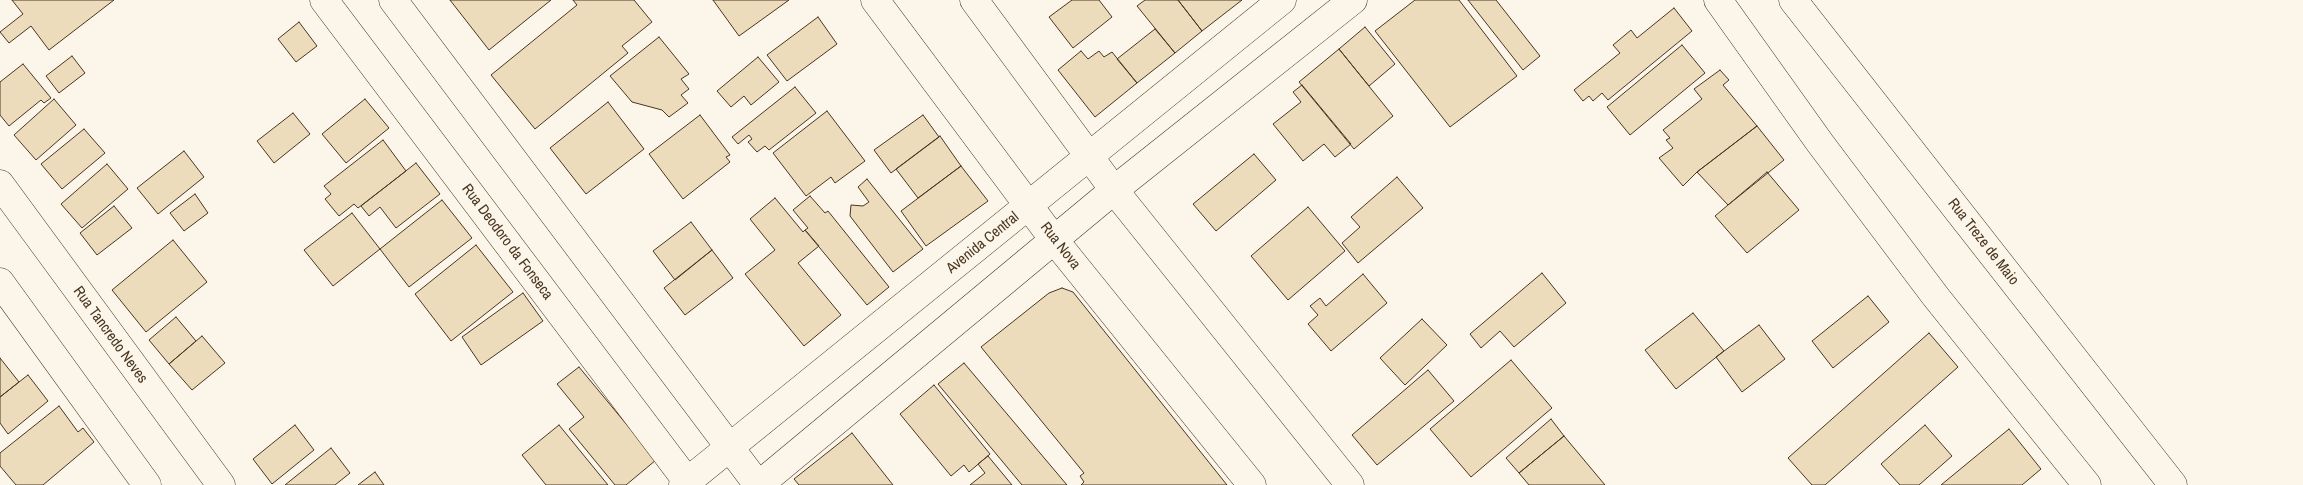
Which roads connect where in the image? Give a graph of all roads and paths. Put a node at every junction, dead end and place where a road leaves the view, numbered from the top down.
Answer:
1 (324, 0) edge
2 (393, 0) edge
3 (875, 0) edge
4 (974, 0) edge
5 (1282, 0) edge
6 (1353, 0) edge
7 (1718, 0) edge
8 (1793, 0) edge
9 (1090, 157) junction
10 (0, 184) edge
11 (1114, 190) junction
12 (1029, 207) junction
13 (1055, 241) junction
14 (0, 282) edge
15 (729, 446) junction
16 (687, 484) edge
17 (147, 485) edge
18 (221, 485) edge
19 (759, 485) edge
20 (1252, 485) edge
21 (1350, 485) edge
22 (2087, 485) edge
23 (2173, 485) edge

1 - 16 street, Rua Deodoro da Fonseca
2 - 15 street
3 - 12 street, Rua Nova
4 - 9 street
5 - 9 street, Avenida Central
6 - 11 street
7 - 22 street
8 - 23 street, Rua Treze de Maio
9 - 11 street
9 - 12 street, Avenida Central
10 - 18 street, Rua Tancredo Neves
11 - 13 street
11 - 21 street
12 - 13 street, Rua Nova
12 - 15 street, Avenida Central
13 - 19 street
13 - 20 street, Rua Nova
14 - 17 street
15 - 16 street, Avenida Central
15 - 19 street

